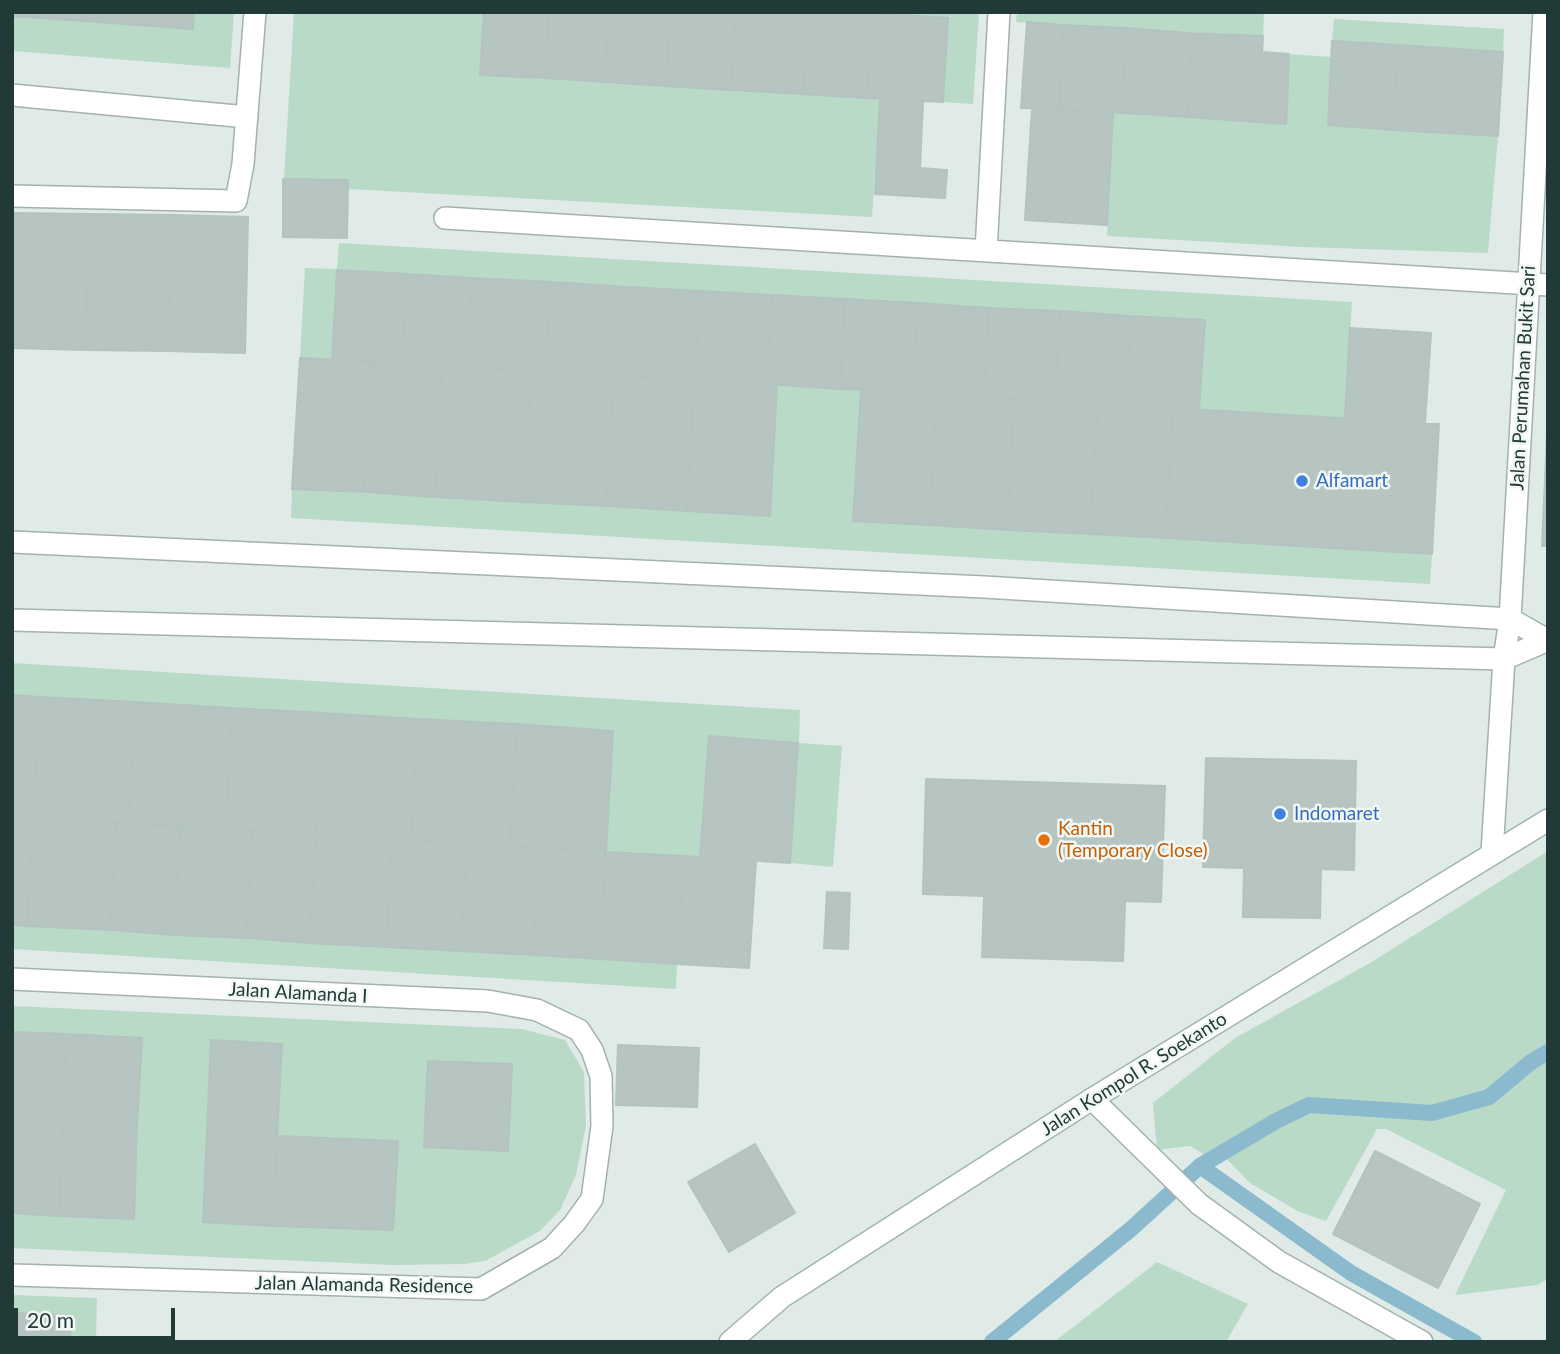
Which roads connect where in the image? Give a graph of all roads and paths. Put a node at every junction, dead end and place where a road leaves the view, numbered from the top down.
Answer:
1 (255, 12) edge
2 (999, 12) edge
3 (1544, 12) edge
4 (12, 95) edge
5 (247, 117) junction
6 (12, 196) edge
7 (445, 218) dead end
8 (986, 251) junction
9 (1538, 285) edge
10 (12, 542) edge
11 (1510, 618) junction
12 (12, 620) edge
13 (1547, 640) edge
14 (1504, 659) junction
15 (1548, 820) edge
16 (1492, 853) junction
17 (12, 979) edge
18 (579, 1030) joint
19 (1093, 1099) junction
20 (12, 1275) edge
21 (730, 1342) edge
22 (1422, 1342) edge

1 - 5 street
2 - 8 street
3 - 9 street, Jalan Perumahan Bukit Sari
4 - 5 street
5 - 6 street
7 - 8 street
8 - 9 street
9 - 11 street, Jalan Perumahan Bukit Sari
10 - 11 street
11 - 13 street
11 - 14 street, Jalan Perumahan Bukit Sari
12 - 14 street
13 - 14 street
14 - 16 street, Jalan Perumahan Bukit Sari
15 - 16 street, Jalan Kompol R. Soekanto
16 - 19 street, Jalan Kompol R. Soekanto
17 - 18 street, Jalan Alamanda I
18 - 20 street, Jalan Alamanda Residence
19 - 21 street, Jalan Kompol R. Soekanto
19 - 22 street

